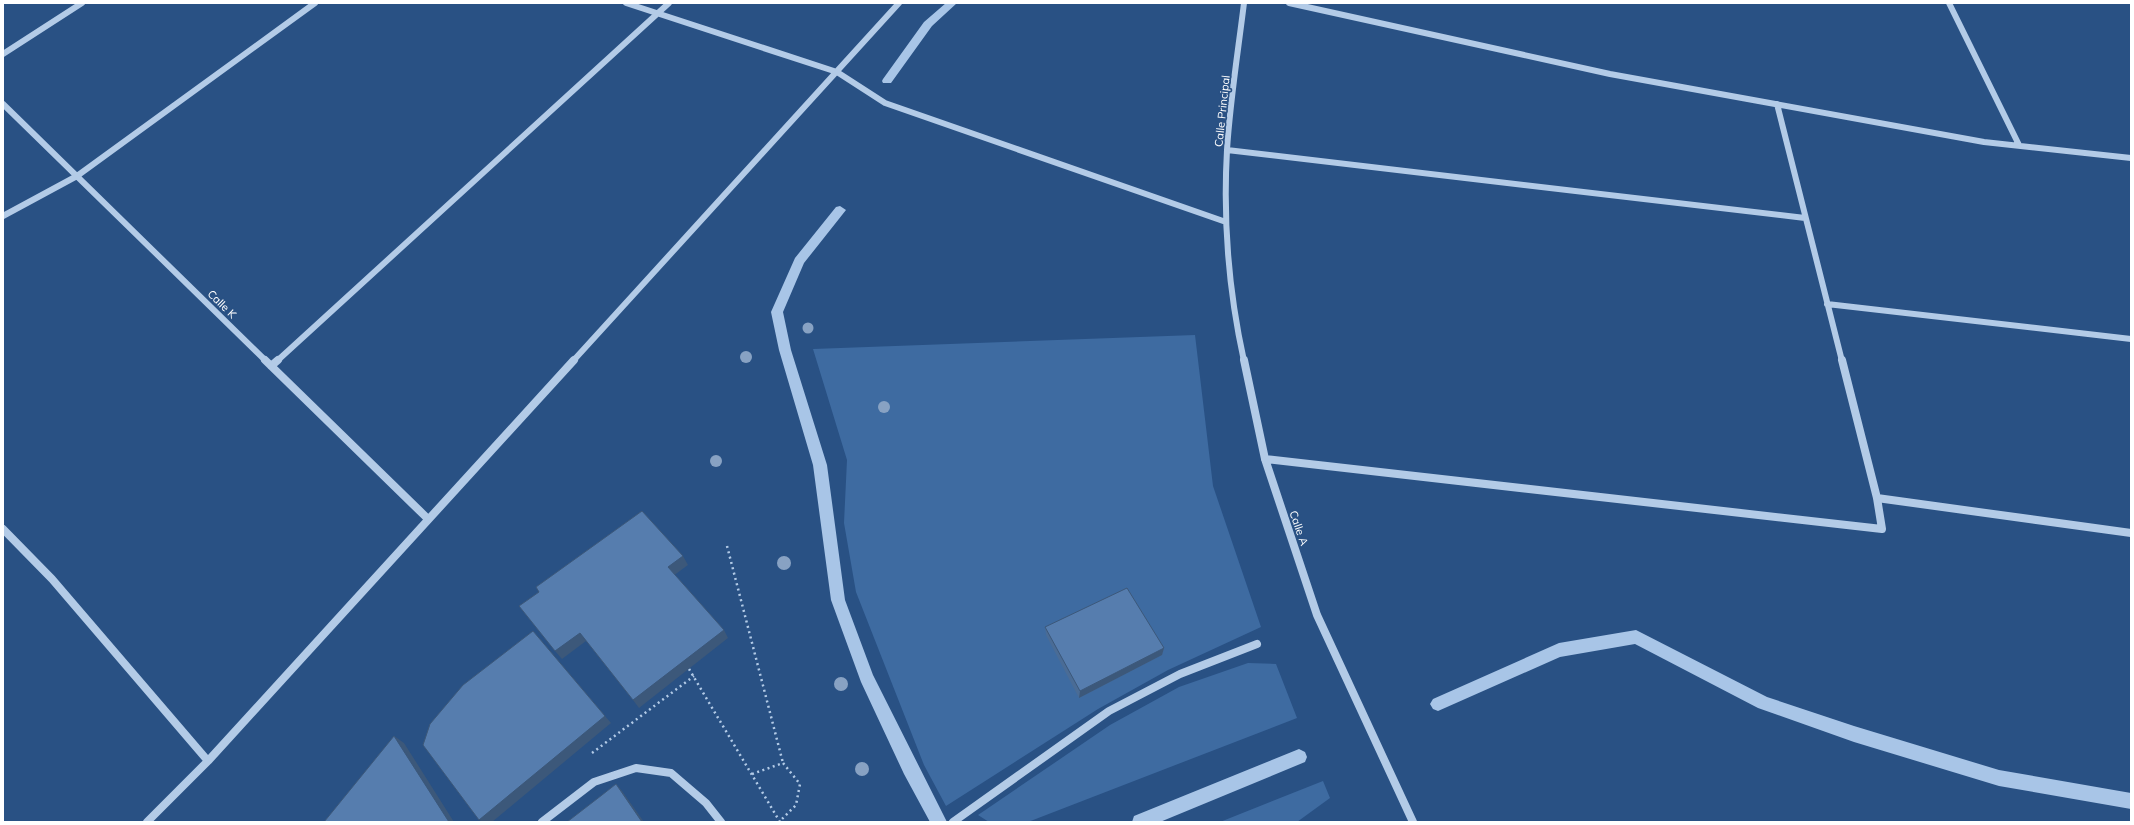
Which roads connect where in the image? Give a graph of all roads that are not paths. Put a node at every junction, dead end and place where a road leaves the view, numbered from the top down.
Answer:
1 (82, 3) edge
2 (315, 3) edge
3 (626, 3) edge
4 (669, 3) edge
5 (899, 3) edge
6 (1244, 3) edge
7 (1289, 3) edge
8 (1949, 3) edge
9 (657, 14) junction
10 (3, 54) edge
11 (837, 72) junction
12 (3, 104) edge
13 (1777, 104) junction
14 (2019, 145) junction
15 (1227, 150) junction
16 (2131, 158) edge
17 (76, 176) junction
18 (3, 216) edge
19 (1805, 218) junction
20 (1226, 222) junction
21 (1827, 304) junction
22 (2131, 339) edge
23 (271, 366) junction
24 (1265, 459) junction
25 (1877, 498) junction
26 (427, 518) junction
27 (3, 529) edge
28 (2131, 533) edge
29 (1257, 644) dead end
30 (208, 761) junction
31 (1414, 821) edge
32 (147, 822) edge
33 (542, 822) edge
34 (721, 822) edge
35 (954, 822) edge

1 - 10 street
2 - 17 street
3 - 9 street
4 - 9 street
5 - 11 street
6 - 15 street, Calle Principal
7 - 13 street
8 - 14 street
9 - 11 street
9 - 23 street
11 - 20 street
11 - 26 street
12 - 17 street, Calle K
13 - 14 street
13 - 19 street
14 - 16 street
15 - 19 street
15 - 20 street, Calle Principal
17 - 18 street
17 - 23 street, Calle K
19 - 21 street
20 - 24 street, Calle A
21 - 22 street
21 - 25 street
23 - 26 street, Calle K
24 - 25 street
24 - 31 street, Calle A
25 - 28 street
26 - 30 street
27 - 30 street
29 - 35 street
30 - 32 street
33 - 34 street

